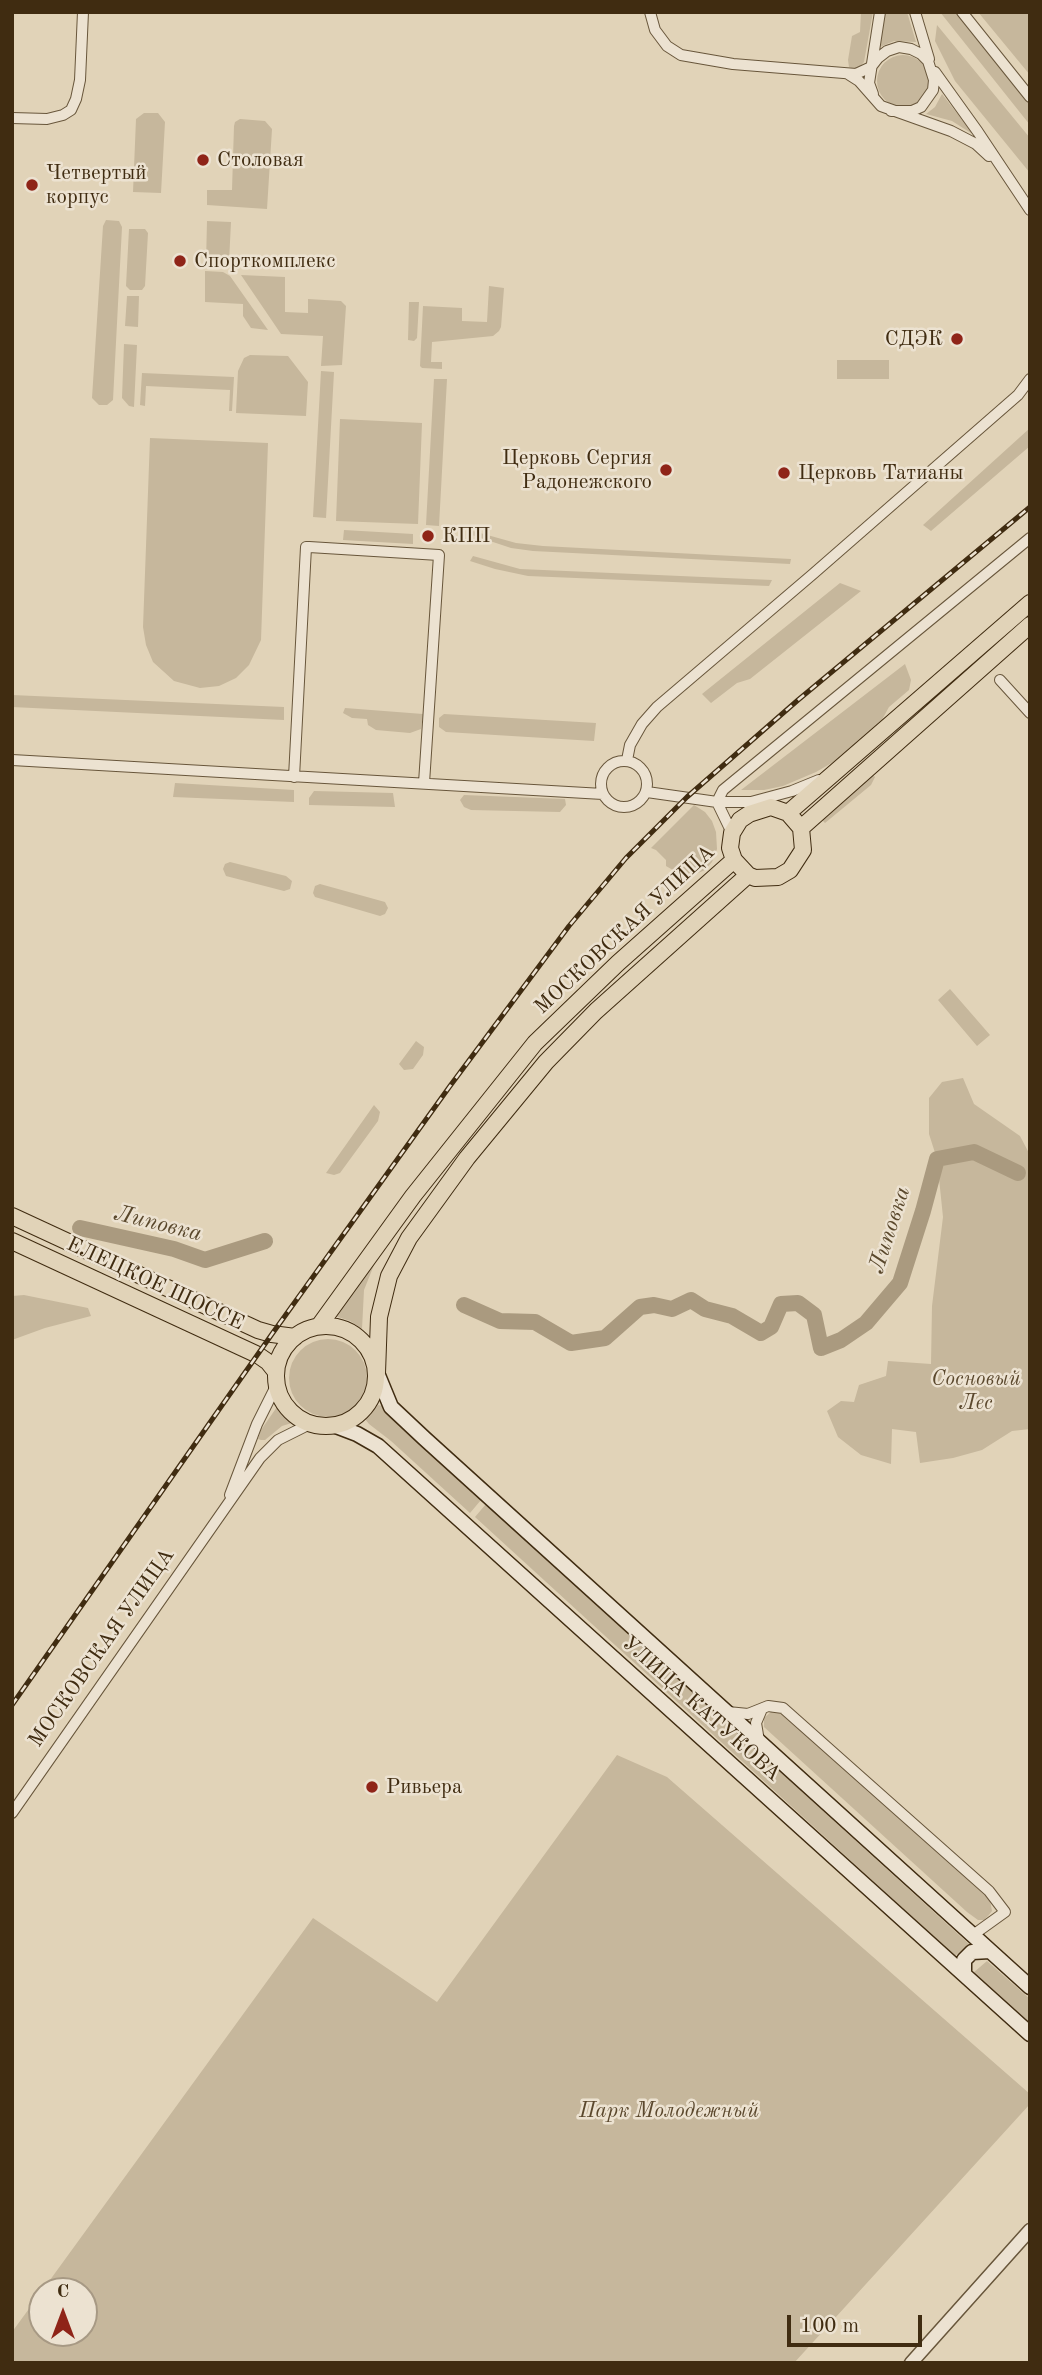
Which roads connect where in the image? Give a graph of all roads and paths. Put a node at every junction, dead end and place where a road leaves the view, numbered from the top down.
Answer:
1 (83, 12) edge
2 (650, 12) edge
3 (880, 12) edge
4 (915, 12) edge
5 (962, 12) edge
6 (871, 67) junction
7 (933, 70) junction
8 (844, 73) junction
9 (1030, 97) edge
10 (874, 98) junction
11 (891, 111) junction
12 (12, 118) edge
13 (1000, 166) junction
14 (1030, 210) edge
15 (1030, 379) edge
16 (1030, 538) edge
17 (1030, 603) edge
18 (1030, 625) edge
19 (1000, 680) dead end
20 (1030, 713) edge
21 (12, 760) edge
22 (627, 760) junction
23 (841, 769) junction
24 (294, 777) junction
25 (424, 783) junction
26 (647, 792) junction
27 (603, 794) junction
28 (717, 802) junction
29 (751, 802) junction
30 (771, 807) junction
31 (788, 813) junction
32 (801, 828) junction
33 (732, 833) junction
34 (734, 860) junction
35 (748, 875) junction
36 (12, 1216) edge
37 (12, 1241) edge
38 (319, 1326) junction
39 (295, 1337) junction
40 (377, 1373) junction
41 (276, 1379) junction
42 (310, 1424) junction
43 (336, 1426) junction
44 (225, 1506) junction
45 (768, 1706) junction
46 (726, 1711) junction
47 (759, 1741) junction
48 (12, 1813) edge
49 (973, 1936) junction
50 (990, 1951) junction
51 (964, 1974) junction
52 (1030, 1987) edge
53 (1030, 2034) edge
54 (1030, 2230) edge
55 (911, 2363) edge

1 - 12 street
2 - 8 street
3 - 6 street
4 - 7 street
5 - 9 street
6 - 7 street
6 - 8 street
6 - 10 street
7 - 11 street
7 - 13 street
8 - 10 street
10 - 11 street
11 - 13 street
13 - 14 street
15 - 22 street
16 - 28 street
17 - 23 main road
18 - 32 main road
19 - 20 street
21 - 24 street
22 - 26 street
22 - 27 street
23 - 29 street
23 - 31 main road
24 - 25 street
24 - 25 street
25 - 27 street
26 - 27 street
26 - 28 street
28 - 29 street
28 - 33 street
29 - 30 street
30 - 31 main road
30 - 33 main road, МОСКОВСКАЯ УЛИЦА
31 - 32 main road
32 - 35 main road
33 - 34 main road, МОСКОВСКАЯ УЛИЦА
34 - 35 main road
34 - 38 main road, МОСКОВСКАЯ УЛИЦА
35 - 40 main road, МОСКОВСКАЯ УЛИЦА
36 - 39 main road, ЕЛЕЦКОЕ ШОССЕ
37 - 41 main road, ЕЛЕЦКОЕ ШОССЕ
38 - 39 main road
38 - 40 main road
39 - 41 main road
40 - 43 main road
40 - 46 main road, УЛИЦА КАТУКОВА
41 - 42 main road
41 - 44 street, МОСКОВСКАЯ УЛИЦА
42 - 43 main road
42 - 44 street, МОСКОВСКАЯ УЛИЦА
43 - 51 main road, УЛИЦА КАТУКОВА
44 - 48 street, МОСКОВСКАЯ УЛИЦА
45 - 46 street
45 - 47 street
45 - 49 street
46 - 47 main road, УЛИЦА КАТУКОВА
47 - 49 main road, УЛИЦА КАТУКОВА
49 - 50 main road, УЛИЦА КАТУКОВА
50 - 51 main road
50 - 52 main road, УЛИЦА КАТУКОВА
51 - 53 main road, УЛИЦА КАТУКОВА
54 - 55 street

